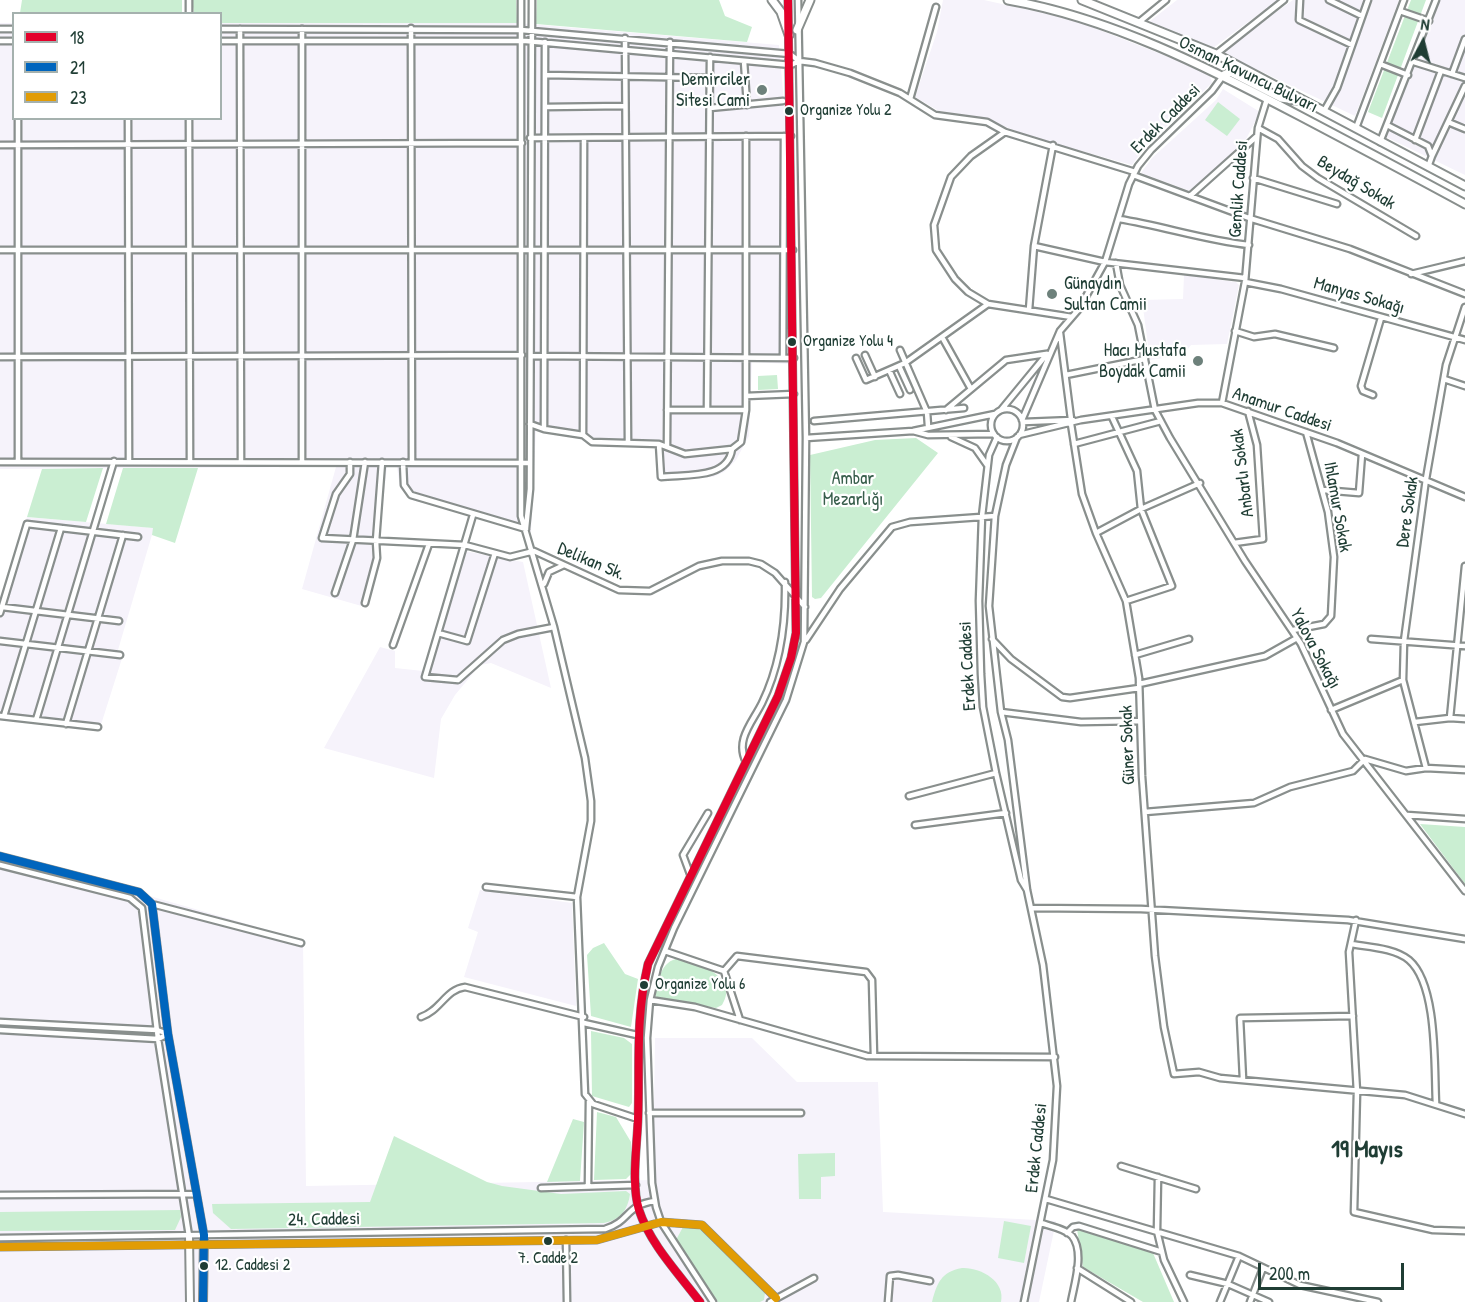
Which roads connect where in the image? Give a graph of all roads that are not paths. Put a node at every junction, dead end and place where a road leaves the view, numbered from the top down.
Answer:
1 (521, 0) edge
2 (532, 0) edge
3 (772, 0) edge
4 (788, 0) edge
5 (798, 0) edge
6 (810, 0) edge
7 (1008, 0) edge
8 (1082, 0) edge
9 (1166, 0) edge
10 (1284, 0) edge
11 (1300, 0) edge
12 (1329, 0) edge
13 (1368, 0) edge
14 (1404, 0) edge
15 (1436, 0) edge
16 (936, 7) dead end
17 (1400, 11) junction
18 (1362, 16) junction
19 (1429, 21) junction
20 (1138, 22) junction
21 (302, 28) junction
22 (411, 28) junction
23 (222, 29) edge
24 (240, 29) junction
25 (521, 30) junction
26 (797, 30) junction
27 (531, 31) junction
28 (789, 34) junction
29 (626, 38) junction
30 (1465, 39) edge
31 (302, 40) junction
32 (411, 40) junction
33 (521, 40) junction
34 (222, 41) edge
35 (240, 41) junction
36 (531, 41) junction
37 (545, 42) junction
38 (670, 42) junction
39 (1352, 45) junction
40 (625, 50) junction
41 (670, 54) junction
42 (790, 54) junction
43 (1216, 54) junction
44 (710, 57) junction
45 (744, 61) junction
46 (799, 62) junction
47 (1414, 62) junction
48 (1380, 64) junction
49 (790, 65) junction
50 (1441, 70) junction
51 (1452, 74) junction
52 (545, 75) junction
53 (1224, 75) junction
54 (1408, 75) junction
55 (625, 76) junction
56 (669, 77) junction
57 (710, 78) junction
58 (1465, 78) edge
59 (1465, 86) edge
60 (910, 99) junction
61 (1267, 99) junction
62 (783, 101) dead end
63 (1307, 102) junction
64 (747, 105) junction
65 (625, 106) junction
66 (545, 107) junction
67 (710, 108) junction
68 (1324, 111) junction
69 (18, 120) edge
70 (128, 120) edge
71 (189, 120) edge
72 (1448, 122) junction
73 (1387, 125) junction
74 (1258, 128) junction
75 (1356, 128) junction
76 (1465, 129) edge
77 (1005, 132) junction
78 (709, 136) junction
79 (746, 136) junction
80 (783, 136) junction
81 (791, 136) junction
82 (1257, 136) junction
83 (626, 137) junction
84 (669, 137) junction
85 (530, 138) junction
86 (545, 138) junction
87 (584, 138) junction
88 (1415, 140) junction
89 (1380, 142) junction
90 (522, 143) junction
91 (128, 144) junction
92 (189, 144) junction
93 (240, 144) junction
94 (302, 144) junction
95 (412, 144) junction
96 (0, 145) edge
97 (18, 145) junction
98 (1053, 146) junction
99 (1432, 156) junction
100 (1428, 167) junction
101 (1134, 173) junction
102 (1253, 178) junction
103 (1465, 186) edge
104 (1190, 196) junction
105 (1337, 204) dead end
106 (1465, 204) edge
107 (1249, 218) junction
108 (1119, 219) junction
109 (1416, 236) dead end
110 (1249, 245) junction
111 (1034, 246) junction
112 (531, 249) junction
113 (544, 249) junction
114 (0, 250) edge
115 (18, 250) junction
116 (128, 250) junction
117 (189, 250) junction
118 (241, 250) junction
119 (302, 250) junction
120 (412, 250) junction
121 (522, 250) junction
122 (584, 250) junction
123 (627, 250) junction
124 (668, 250) junction
125 (709, 250) junction
126 (746, 250) junction
127 (783, 250) junction
128 (793, 250) junction
129 (1465, 261) edge
130 (1105, 262) junction
131 (1116, 263) junction
132 (1411, 274) junction
133 (1245, 280) junction
134 (1465, 294) edge
135 (988, 304) junction
136 (1465, 307) edge
137 (1029, 310) junction
138 (1072, 317) junction
139 (1381, 318) junction
140 (1060, 331) junction
141 (1235, 331) junction
142 (942, 337) junction
143 (1456, 338) junction
144 (1465, 340) edge
145 (1054, 345) junction
146 (1334, 348) dead end
147 (900, 350) dead end
148 (1046, 354) junction
149 (412, 355) junction
150 (522, 355) junction
151 (865, 355) dead end
152 (190, 356) junction
153 (241, 356) junction
154 (302, 356) junction
155 (531, 356) junction
156 (544, 356) junction
157 (583, 356) junction
158 (0, 357) edge
159 (18, 357) junction
160 (128, 357) junction
161 (627, 357) junction
162 (668, 357) junction
163 (708, 357) junction
164 (746, 357) junction
165 (783, 358) junction
166 (794, 358) junction
167 (856, 358) dead end
168 (1145, 359) junction
169 (905, 363) junction
170 (899, 366) junction
171 (889, 370) junction
172 (1066, 375) junction
173 (875, 377) junction
174 (1444, 379) junction
175 (1465, 387) edge
176 (971, 389) junction
177 (910, 390) dead end
178 (794, 394) junction
179 (900, 394) dead end
180 (1373, 395) dead end
181 (746, 396) junction
182 (1222, 403) junction
183 (964, 408) dead end
184 (668, 410) junction
185 (708, 410) junction
186 (746, 410) junction
187 (946, 410) junction
188 (1001, 410) junction
189 (1155, 410) junction
190 (1248, 411) junction
191 (927, 412) junction
192 (995, 414) junction
193 (1112, 417) junction
194 (814, 421) dead end
195 (1022, 421) junction
196 (1161, 421) junction
197 (1071, 422) junction
198 (530, 424) junction
199 (928, 426) junction
200 (544, 429) junction
201 (913, 431) junction
202 (1306, 432) junction
203 (1119, 433) junction
204 (583, 435) junction
205 (945, 435) junction
206 (996, 435) junction
207 (1018, 436) junction
208 (806, 438) junction
209 (628, 442) junction
210 (660, 444) junction
211 (1074, 444) junction
212 (667, 446) junction
213 (732, 448) junction
214 (1362, 454) junction
215 (114, 461) junction
216 (129, 461) junction
217 (0, 462) edge
218 (18, 462) junction
219 (190, 462) junction
220 (241, 462) junction
221 (302, 462) junction
222 (350, 462) junction
223 (365, 462) junction
224 (382, 462) junction
225 (403, 462) junction
226 (412, 462) junction
227 (522, 463) junction
228 (530, 463) junction
229 (987, 465) junction
230 (1426, 479) junction
231 (1200, 483) junction
232 (1323, 490) junction
233 (1465, 496) edge
234 (1141, 508) junction
235 (474, 515) junction
236 (982, 516) junction
237 (995, 516) junction
238 (61, 528) junction
239 (526, 529) junction
240 (93, 532) junction
241 (1096, 533) junction
242 (123, 535) junction
243 (138, 537) dead end
244 (353, 540) junction
245 (376, 541) junction
246 (1234, 543) junction
247 (429, 544) junction
248 (465, 545) junction
249 (534, 551) junction
250 (495, 553) junction
251 (564, 565) junction
252 (1465, 566) edge
253 (785, 582) junction
254 (543, 586) junction
255 (335, 593) dead end
256 (1464, 593) edge
257 (796, 599) junction
258 (1126, 601) junction
259 (365, 603) dead end
260 (806, 607) junction
261 (1, 610) edge
262 (36, 611) junction
263 (68, 615) junction
264 (98, 618) junction
265 (119, 621) dead end
266 (554, 627) junction
267 (1293, 630) junction
268 (438, 633) junction
269 (1297, 638) junction
270 (992, 639) junction
271 (1189, 639) dead end
272 (1371, 639) dead end
273 (0, 641) edge
274 (1404, 641) junction
275 (804, 642) junction
276 (26, 644) junction
277 (393, 645) dead end
278 (1458, 645) junction
279 (1465, 646) edge
280 (57, 648) junction
281 (88, 652) junction
282 (1135, 655) junction
283 (120, 656) dead end
284 (1403, 680) junction
285 (1139, 686) junction
286 (1331, 710) junction
287 (1001, 712) junction
288 (2, 716) edge
289 (1450, 718) junction
290 (1465, 719) edge
291 (36, 720) junction
292 (1140, 721) junction
293 (1415, 722) junction
294 (66, 723) junction
295 (98, 727) dead end
296 (1365, 759) junction
297 (746, 762) junction
298 (1426, 768) junction
299 (1465, 770) edge
300 (996, 773) junction
301 (909, 795) dead end
302 (1145, 812) junction
303 (708, 813) dead end
304 (1006, 813) junction
305 (1407, 815) junction
306 (1465, 819) edge
307 (915, 825) dead end
308 (0, 856) edge
309 (0, 866) edge
310 (690, 875) junction
311 (486, 887) dead end
312 (1027, 890) junction
313 (1465, 891) edge
314 (577, 897) junction
315 (152, 904) junction
316 (1031, 908) junction
317 (1153, 909) junction
318 (1356, 920) junction
319 (1465, 939) edge
320 (301, 943) dead end
321 (1351, 944) junction
322 (665, 951) junction
323 (724, 971) junction
324 (650, 1000) junction
325 (1353, 1016) junction
326 (421, 1017) dead end
327 (584, 1017) junction
328 (740, 1020) junction
329 (0, 1022) edge
330 (584, 1023) junction
331 (0, 1030) edge
332 (157, 1030) junction
333 (168, 1034) junction
334 (637, 1035) junction
335 (158, 1039) junction
336 (874, 1056) dead end
337 (1055, 1057) junction
338 (1243, 1079) junction
339 (1357, 1092) junction
340 (589, 1101) junction
341 (1436, 1103) junction
342 (649, 1113) junction
343 (801, 1113) dead end
344 (1465, 1114) edge
345 (638, 1119) junction
346 (1121, 1166) dead end
347 (1158, 1178) junction
348 (636, 1185) junction
349 (588, 1186) junction
350 (541, 1188) dead end
351 (1196, 1189) dead end
352 (184, 1194) junction
353 (196, 1194) junction
354 (0, 1195) edge
355 (1046, 1199) junction
356 (655, 1201) junction
357 (638, 1203) junction
358 (661, 1222) junction
359 (1041, 1223) junction
360 (646, 1225) junction
361 (1156, 1231) junction
362 (1465, 1231) edge
363 (1067, 1233) junction
364 (204, 1235) junction
365 (189, 1236) junction
366 (0, 1238) edge
367 (566, 1240) junction
368 (189, 1244) junction
369 (203, 1244) junction
370 (0, 1246) edge
371 (1162, 1252) junction
372 (1239, 1256) junction
373 (1077, 1268) junction
374 (1263, 1268) junction
375 (1190, 1275) dead end
376 (814, 1278) dead end
377 (930, 1281) dead end
378 (1228, 1284) junction
379 (1253, 1295) junction
380 (776, 1298) junction
381 (1350, 1299) edge
382 (190, 1302) edge
383 (203, 1302) edge
384 (567, 1302) edge
385 (700, 1302) edge
386 (713, 1302) edge
387 (771, 1302) edge
388 (888, 1302) edge
389 (1024, 1302) edge
390 (1071, 1302) edge
391 (1131, 1302) edge
392 (1184, 1302) edge
393 (1220, 1302) edge
394 (1250, 1302) edge
395 (1269, 1302) edge
396 (1378, 1302) edge

1 - 25 street
2 - 27 street
3 - 28 highway
4 - 28 street
5 - 26 street
6 - 26 highway
7 - 53 highway, Osman Kavuncu Bulvarı
8 - 20 highway, Osman Kavuncu Bulvarı
9 - 20 street
10 - 43 street
11 - 39 street
12 - 18 street
13 - 18 street
14 - 17 street
15 - 19 street
16 - 60 street
17 - 19 street
17 - 48 street
18 - 39 street
19 - 47 street
20 - 43 highway, Osman Kavuncu Bulvarı
21 - 22 street
21 - 24 street
21 - 31 street
22 - 25 street
22 - 32 street
23 - 24 street
24 - 35 street
25 - 27 street
25 - 33 street
26 - 46 street
27 - 29 street
27 - 36 street
28 - 42 street
29 - 38 street
29 - 40 street
30 - 51 street
31 - 32 street
31 - 35 street
31 - 94 street
32 - 33 street
32 - 95 street
33 - 36 street
33 - 90 street
34 - 35 street
35 - 93 street
36 - 37 street
36 - 85 street
37 - 40 street
37 - 52 street
38 - 41 street
38 - 42 street
39 - 68 street
40 - 41 street
40 - 55 street
41 - 44 street
41 - 56 street
42 - 46 street
42 - 49 street
43 - 63 highway, Osman Kavuncu Bulvarı
44 - 45 street
44 - 57 street
45 - 49 street
45 - 64 street
46 - 49 street
46 - 60 street
46 - 208 street
47 - 50 street
47 - 54 street
48 - 54 street
48 - 75 street
49 - 81 street
50 - 51 street
50 - 88 street
51 - 58 street
52 - 55 street
52 - 66 street
53 - 61 highway, Osman Kavuncu Bulvarı
53 - 63 highway
53 - 101 street, Erdek Caddesi
54 - 73 street
55 - 56 street
55 - 65 street
56 - 57 street
56 - 84 street
57 - 67 street
59 - 72 street
60 - 77 street
61 - 74 street, Gemlik Caddesi
61 - 106 highway, Osman Kavuncu Bulvarı
62 - 64 street
63 - 68 highway, Osman Kavuncu Bulvarı
64 - 67 street
65 - 66 street
65 - 83 street
66 - 86 street
67 - 78 street
68 - 75 highway, Osman Kavuncu Bulvarı
69 - 97 street
70 - 91 street
71 - 92 street
72 - 76 street
72 - 99 street
73 - 88 street
73 - 89 street
74 - 82 street, Gemlik Caddesi
74 - 109 street, Beydağ Sokak
75 - 89 highway, Osman Kavuncu Bulvarı
77 - 98 street
77 - 135 street
78 - 79 street
78 - 84 street
78 - 125 street
79 - 80 street
79 - 126 street
80 - 81 street
80 - 127 street
81 - 128 street
82 - 102 street, Gemlik Caddesi
82 - 104 street
83 - 84 street
83 - 87 street
83 - 123 street
84 - 124 street
85 - 86 street
85 - 112 street
86 - 87 street
86 - 113 street
87 - 122 street
88 - 99 street
89 - 100 highway, Osman Kavuncu Bulvarı
90 - 95 street
90 - 121 street
91 - 92 street
91 - 97 street
91 - 116 street
92 - 93 street
92 - 117 street
93 - 94 street
93 - 118 street
94 - 95 street
94 - 119 street
95 - 120 street
96 - 97 street
97 - 115 street
98 - 101 street
98 - 111 street
99 - 100 street
100 - 103 highway, Osman Kavuncu Bulvarı
101 - 104 street
101 - 108 street, Erdek Caddesi
102 - 105 street
102 - 107 street, Gemlik Caddesi
104 - 107 street
107 - 110 street, Gemlik Caddesi
107 - 132 street
108 - 110 street
108 - 130 street, Erdek Caddesi
110 - 133 street, Gemlik Caddesi
111 - 130 street, Manyas Sokağı
111 - 137 street
112 - 113 street
112 - 121 street
112 - 155 street
113 - 122 street
113 - 156 street
114 - 115 street
115 - 116 street
115 - 159 street
116 - 117 street
116 - 160 street
117 - 118 street
117 - 152 street
118 - 119 street
118 - 153 street
119 - 120 street
119 - 154 street
120 - 121 street
120 - 149 street
121 - 150 street
122 - 123 street
122 - 157 street
123 - 124 street
123 - 161 street
124 - 125 street
124 - 162 street
125 - 126 street
125 - 163 street
126 - 127 street
126 - 164 street
127 - 128 street
127 - 165 street
128 - 166 street
129 - 132 street
130 - 131 street, Manyas Sokağı
130 - 138 street, Erdek Caddesi
131 - 133 street, Manyas Sokağı
131 - 168 street, Yalova Sokağı
132 - 134 street
133 - 139 street, Manyas Sokağı
133 - 141 street, Gemlik Caddesi
135 - 137 street
135 - 142 street
136 - 143 street, Dere Sokak
137 - 138 street
138 - 140 street, Erdek Caddesi
139 - 143 street, Manyas Sokağı
139 - 180 street
140 - 145 street, Erdek Caddesi
140 - 172 street, Güner Sokak
141 - 146 street
141 - 182 street, Gemlik Caddesi
142 - 169 street
142 - 176 street
143 - 144 street, Manyas Sokağı
143 - 174 street, Dere Sokak
145 - 148 street, Erdek Caddesi
145 - 195 street, Erdek Caddesi
147 - 169 street
148 - 176 street
148 - 188 street, Erdek Caddesi
149 - 150 street
149 - 154 street
149 - 226 street
150 - 227 street
151 - 173 street
152 - 153 street
152 - 160 street
152 - 219 street
153 - 154 street
153 - 220 street
154 - 221 street
155 - 156 street
155 - 198 street
156 - 157 street
156 - 200 street
157 - 161 street
157 - 204 street
158 - 159 street
159 - 160 street
159 - 218 street
160 - 216 street
161 - 162 street
161 - 209 street
162 - 163 street
162 - 184 street
163 - 164 street
163 - 185 street
164 - 165 street
164 - 181 street
165 - 166 street
166 - 178 street
167 - 173 street
168 - 172 street
168 - 189 street, Yalova Sokağı
169 - 170 street
169 - 191 street
170 - 171 street
170 - 177 street
171 - 173 street
171 - 179 street
172 - 197 street, Güner Sokak
174 - 175 street
174 - 230 street, Dere Sokak
176 - 187 street
178 - 181 street
178 - 257 street
181 - 186 street
182 - 189 street, Anamur Caddesi
182 - 190 street, Anamur Caddesi
183 - 187 street
184 - 185 street
184 - 212 street
185 - 186 street
186 - 213 street
187 - 191 street
188 - 192 street
188 - 195 street
189 - 193 street, Anamur Caddesi
189 - 196 street, Yalova Sokağı
190 - 202 street, Anamur Caddesi
190 - 246 street, Anbarlı Sokak
191 - 194 street
191 - 199 street
192 - 199 street
192 - 206 street
193 - 197 street, Anamur Caddesi
193 - 203 street
195 - 197 street
195 - 207 street
196 - 203 street
196 - 231 street, Yalova Sokağı
197 - 207 street
197 - 211 street, Güner Sokak
198 - 200 street
198 - 228 street
199 - 201 street
200 - 204 street
201 - 205 street
201 - 208 street
202 - 214 street, Anamur Caddesi
202 - 232 street, Ihlamur Sokak
203 - 211 street
203 - 234 street
204 - 209 street
205 - 206 street
205 - 229 street
206 - 207 street
206 - 229 street, Erdek Caddesi
207 - 237 street, Erdek Caddesi
208 - 260 street
209 - 210 street
210 - 212 street
210 - 213 street
211 - 241 street, Güner Sokak
212 - 213 street
214 - 230 street, Anamur Caddesi
214 - 232 street
215 - 216 street
215 - 218 street
215 - 240 street
216 - 219 street
217 - 218 street
219 - 220 street
220 - 221 street
221 - 222 street
222 - 223 street
222 - 244 street
223 - 224 street
223 - 244 street
224 - 225 street
224 - 245 street
225 - 226 street
225 - 235 street
226 - 227 street
227 - 228 street
227 - 239 street
228 - 239 street
229 - 236 street, Erdek Caddesi
230 - 233 street, Anamur Caddesi
230 - 274 street, Dere Sokak
231 - 234 street
231 - 246 street, Yalova Sokağı
232 - 267 street, Ihlamur Sokak
234 - 241 street
234 - 258 street
235 - 239 street
235 - 248 street
236 - 237 street
236 - 275 street
236 - 300 street, Erdek Caddesi
237 - 270 street, Erdek Caddesi
238 - 240 street
238 - 261 street
238 - 262 street
239 - 249 street
240 - 242 street
240 - 263 street
241 - 258 street, Güner Sokak
242 - 243 street
242 - 264 street
244 - 245 street
244 - 255 street
245 - 247 street
245 - 259 street
246 - 267 street, Yalova Sokağı
247 - 248 street
247 - 277 street
248 - 250 street
248 - 268 street
249 - 250 street
249 - 251 street, Delikan Sk.
249 - 254 street
250 - 268 street
251 - 253 street, Delikan Sk.
251 - 254 street
252 - 256 street
253 - 257 street, Delikan Sk.
253 - 297 street
254 - 266 street
256 - 278 street
257 - 260 street
257 - 297 street
258 - 282 street, Güner Sokak
260 - 275 street
261 - 262 street
262 - 263 street
262 - 276 street
263 - 264 street
263 - 280 street
264 - 265 street
264 - 281 street
266 - 268 street
266 - 314 street
267 - 269 street, Yalova Sokağı
269 - 285 street
269 - 286 street, Yalova Sokağı
270 - 285 street
270 - 287 street, Erdek Caddesi
271 - 282 street
272 - 274 street
273 - 276 street
274 - 278 street
274 - 284 street, Dere Sokak
275 - 322 street
276 - 280 street
276 - 288 street
278 - 279 street
278 - 289 street
280 - 281 street
280 - 291 street
281 - 283 street
281 - 294 street
282 - 285 street, Güner Sokak
284 - 286 street
284 - 293 street, Dere Sokak
285 - 292 street, Güner Sokak
286 - 296 street, Yalova Sokağı
287 - 292 street
287 - 312 street, Erdek Caddesi
288 - 291 street
289 - 290 street
289 - 293 street
291 - 294 street
292 - 302 street, Güner Sokak
293 - 298 street, Dere Sokak
294 - 295 street
296 - 298 street
296 - 302 street
296 - 305 street, Yalova Sokağı
297 - 310 street
298 - 299 street
300 - 301 street
300 - 304 street, Erdek Caddesi
302 - 317 street, Güner Sokak
303 - 310 street
304 - 307 street
304 - 312 street, Erdek Caddesi
305 - 306 street
305 - 313 street, Yalova Sokağı
308 - 315 street
309 - 332 street
310 - 334 street
311 - 314 street
312 - 316 street, Erdek Caddesi
314 - 327 street
315 - 320 street
315 - 333 street
316 - 317 street
316 - 337 street, Erdek Caddesi
317 - 318 street
317 - 338 street, Güner Sokak
318 - 319 street
318 - 321 street
321 - 325 street
321 - 341 street
322 - 323 street
322 - 324 street
323 - 328 street
323 - 336 street
324 - 328 street
324 - 342 street
325 - 338 street
325 - 339 street
326 - 327 street
327 - 330 street
328 - 337 street
329 - 332 street
330 - 334 street
330 - 340 street
331 - 335 street
332 - 333 street
332 - 335 street
333 - 335 street
333 - 353 street
334 - 345 street
335 - 352 street
337 - 355 street, Erdek Caddesi
338 - 339 street
339 - 341 street
339 - 362 street
340 - 345 street
340 - 349 street
341 - 344 street
342 - 343 street
342 - 356 street
345 - 348 street
346 - 347 street
347 - 351 street
347 - 361 street
348 - 349 street
348 - 357 street
349 - 350 street
352 - 353 street
352 - 354 street
352 - 365 street
353 - 364 street
355 - 359 street, Erdek Caddesi
355 - 361 street
356 - 357 street
356 - 358 street
357 - 360 street
357 - 364 street, 24. Caddesi
358 - 360 street, 24. Caddesi
358 - 380 street, 24. Caddesi
358 - 386 street
359 - 363 street
359 - 389 street, Erdek Caddesi
360 - 367 street, 24. Caddesi
360 - 385 street
361 - 371 street
361 - 372 street
363 - 371 street
363 - 373 street
364 - 365 street, 24. Caddesi
364 - 369 main road
365 - 366 street, 24. Caddesi
365 - 368 main road
367 - 369 street, 24. Caddesi
367 - 384 street
368 - 369 street, 24. Caddesi
368 - 370 street, 24. Caddesi
368 - 382 main road
369 - 383 main road
371 - 392 street
372 - 374 street
372 - 378 street
373 - 390 street
373 - 391 street
374 - 379 street
374 - 381 street
375 - 378 street
376 - 380 street
377 - 388 street
378 - 379 street
378 - 393 street
379 - 394 street
379 - 395 street
380 - 387 street
381 - 396 street

